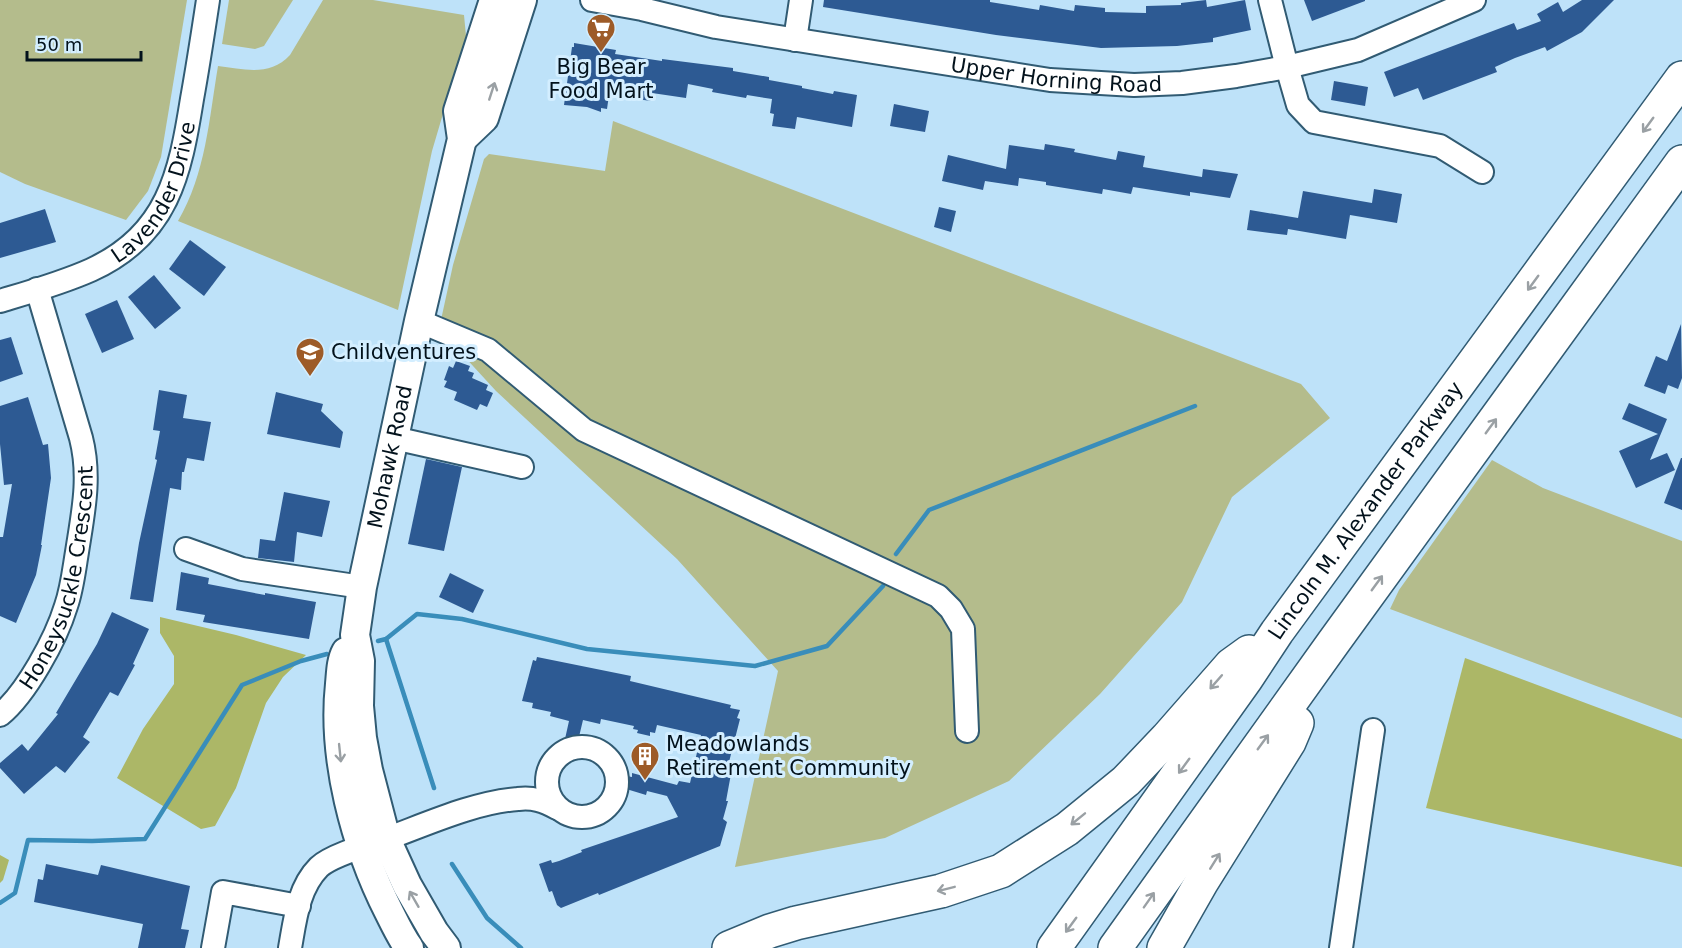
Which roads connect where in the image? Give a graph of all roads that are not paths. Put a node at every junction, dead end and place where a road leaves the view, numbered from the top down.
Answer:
1 (208, 0) edge
2 (494, 0) edge
3 (522, 0) edge
4 (592, 0) edge
5 (801, 0) edge
6 (1270, 0) edge
7 (1474, 0) edge
8 (795, 40) junction
9 (1287, 67) junction
10 (1682, 78) edge
11 (462, 139) junction
12 (1682, 162) edge
13 (1482, 172) dead end
14 (37, 289) junction
15 (0, 301) edge
16 (419, 321) junction
17 (394, 438) junction
18 (522, 467) dead end
19 (186, 549) dead end
20 (362, 588) junction
21 (1277, 632) junction
22 (1334, 643) junction
23 (0, 716) edge
24 (1373, 730) dead end
25 (967, 732) dead end
26 (548, 773) junction
27 (521, 798) junction
28 (557, 808) junction
29 (374, 843) junction
30 (299, 906) junction
31 (213, 948) edge
32 (290, 948) edge
33 (409, 948) edge
34 (446, 948) edge
35 (729, 948) edge
36 (1054, 948) edge
37 (1115, 948) edge
38 (1164, 948) edge
39 (1341, 948) edge

1 - 14 street, Lavender Drive
2 - 11 main road, Mohawk Road
11 -> 3 main road
4 - 8 street, Upper Horning Road
5 - 8 street
6 - 9 street
7 - 9 street, Upper Horning Road
8 - 9 street, Upper Horning Road
9 - 13 street
10 -> 21 highway, Lincoln M. Alexander Parkway
11 - 16 main road, Mohawk Road
22 -> 12 highway
14 - 15 street, Lavender Drive
14 - 23 street, Honeysuckle Crescent
16 - 17 main road, Mohawk Road
16 - 25 street
17 - 18 street
17 - 20 main road, Mohawk Road
19 - 20 street
20 - 29 main road, Mohawk Road
21 -> 35 highway
21 -> 36 highway, Lincoln M. Alexander Parkway
37 -> 22 highway
38 -> 22 highway
24 - 39 street
26 - 27 street
26 - 28 street
26 - 28 street
27 - 28 street
27 - 29 street
29 - 30 street
29 - 33 main road, Mohawk Road
34 -> 29 main road, Mohawk Road
30 - 31 street
30 - 32 street

